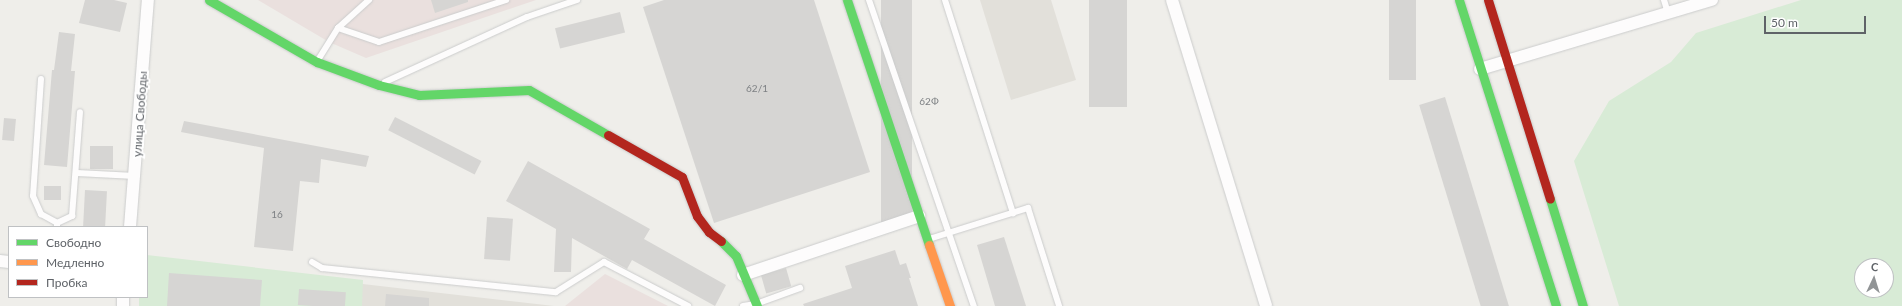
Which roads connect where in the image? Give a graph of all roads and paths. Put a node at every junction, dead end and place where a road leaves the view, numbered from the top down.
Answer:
1 (148, 0) edge
2 (209, 0) edge
3 (369, 0) edge
4 (484, 0) edge
5 (506, 0) edge
6 (577, 0) edge
7 (847, 0) edge
8 (869, 0) edge
9 (945, 0) edge
10 (1172, 0) edge
11 (1459, 0) edge
12 (1488, 0) edge
13 (1664, 0) edge
14 (1712, 0) edge
15 (486, 7) junction
16 (1668, 13) junction
17 (338, 28) junction
18 (1506, 61) junction
19 (317, 62) junction
20 (1480, 69) junction
21 (41, 79) dead end
22 (379, 85) junction
23 (80, 112) dead end
24 (77, 173) junction
25 (135, 176) junction
26 (1013, 212) junction
27 (920, 216) junction
28 (57, 225) edge
29 (130, 226) edge
30 (948, 233) junction
31 (927, 240) junction
32 (312, 262) dead end
33 (743, 275) junction
34 (800, 288) dead end
35 (757, 305) edge
36 (688, 306) edge
37 (742, 306) edge
38 (950, 306) edge
39 (974, 306) edge
40 (1059, 306) edge
41 (1266, 306) edge
42 (1556, 306) edge
43 (1583, 306) edge

1 - 25 street, улица Свободы
2 - 19 street
3 - 17 lane
4 - 15 lane
5 - 15 lane
6 - 22 lane
7 - 27 street
8 - 30 lane
9 - 26 lane
10 - 41 street
11 - 20 street
12 - 18 street
13 - 16 lane
14 - 16 street
15 - 17 lane
16 - 18 street
17 - 19 lane
18 - 20 street
18 - 43 street
19 - 22 street
20 - 42 street
21 - 28 lane
22 - 33 street
23 - 24 lane
24 - 25 lane
24 - 28 lane
25 - 29 street, улица Свободы
26 - 30 lane
26 - 40 lane
27 - 31 street
27 - 33 street
30 - 31 lane
30 - 39 lane
31 - 38 street
32 - 36 lane
33 - 35 street
34 - 35 lane
35 - 37 lane

